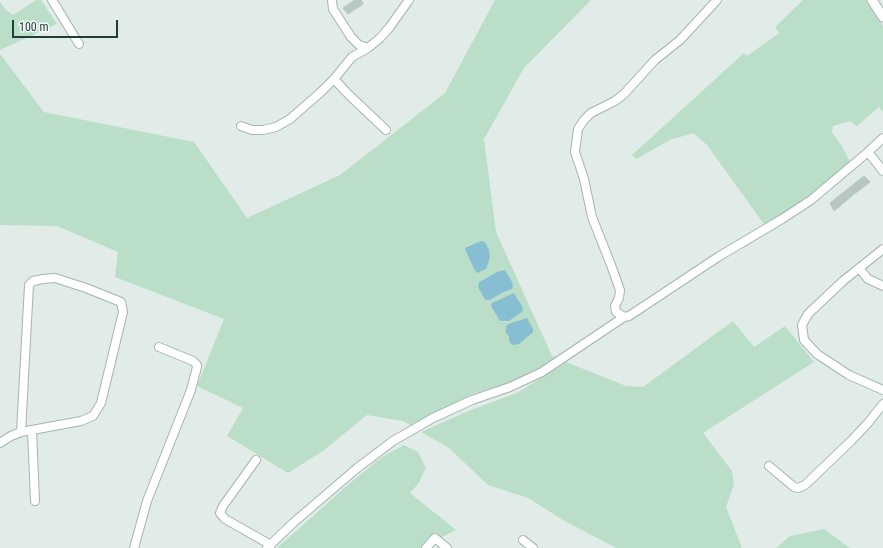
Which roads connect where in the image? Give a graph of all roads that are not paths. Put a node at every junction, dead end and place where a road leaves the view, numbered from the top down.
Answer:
1 (52, 0) edge
2 (332, 0) edge
3 (409, 0) edge
4 (716, 0) edge
5 (872, 0) edge
6 (883, 16) edge
7 (79, 44) dead end
8 (368, 48) junction
9 (334, 79) junction
10 (241, 126) dead end
11 (386, 130) dead end
12 (883, 138) edge
13 (868, 152) junction
14 (883, 170) edge
15 (883, 249) edge
16 (859, 268) junction
17 (883, 286) edge
18 (624, 317) junction
19 (159, 346) dead end
20 (883, 390) edge
21 (883, 404) edge
22 (32, 430) junction
23 (21, 432) junction
24 (0, 443) edge
25 (256, 460) dead end
26 (769, 466) dead end
27 (35, 501) dead end
28 (523, 540) dead end
29 (269, 546) edge
30 (134, 548) edge
31 (426, 548) edge
32 (447, 548) edge
33 (533, 548) edge

1 - 7 street
2 - 8 street
3 - 8 street
4 - 18 street
5 - 6 street
8 - 9 street
9 - 10 street
9 - 11 street
12 - 13 street
13 - 14 street
13 - 18 street
15 - 16 street
16 - 17 street
16 - 20 street
18 - 29 street
19 - 30 street
21 - 26 street
22 - 23 street
22 - 23 street
22 - 27 street
23 - 24 street
25 - 29 street
28 - 33 street
31 - 32 street

